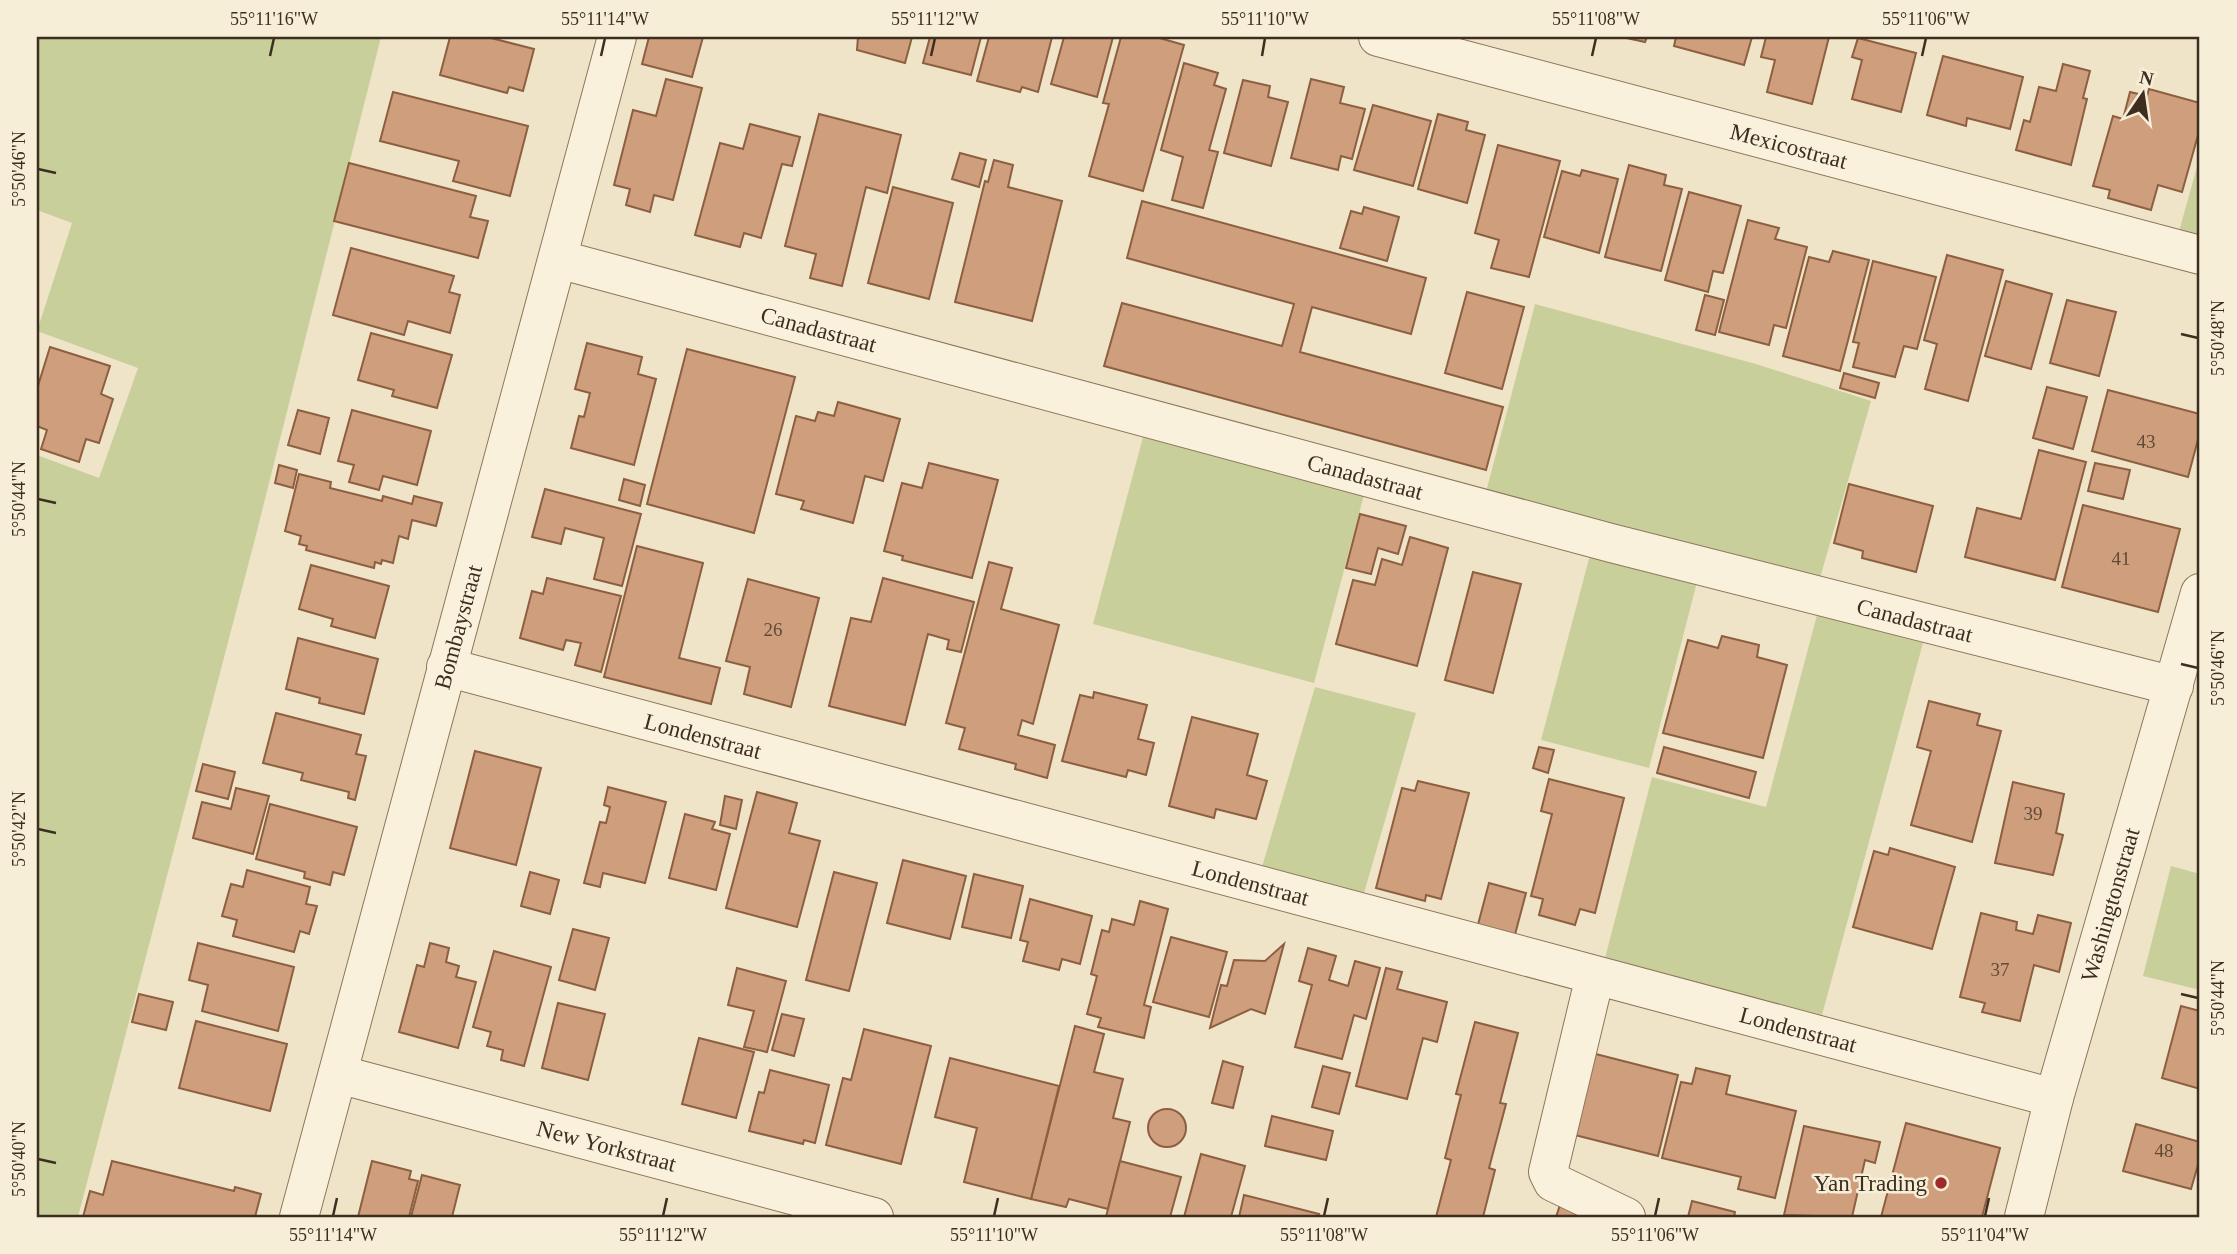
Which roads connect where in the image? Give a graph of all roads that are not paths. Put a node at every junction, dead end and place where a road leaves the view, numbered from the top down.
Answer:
1 (617, 37) edge
2 (1378, 37) edge
3 (2200, 255) edge
4 (558, 260) junction
5 (2200, 593) edge
6 (446, 667) junction
7 (2174, 686) junction
8 (1595, 976) junction
9 (338, 1074) junction
10 (2054, 1098) junction
11 (299, 1217) edge
12 (874, 1217) edge
13 (1626, 1217) edge
14 (2024, 1217) edge

1 - 4 street, Bombaystraat
2 - 3 street, Mexicostraat
4 - 6 street, Bombaystraat
4 - 7 street, Canadastraat
5 - 7 street, Washingtonstraat
6 - 8 street, Londenstraat
6 - 9 street, Bombaystraat
7 - 10 street, Washingtonstraat
8 - 10 street, Londenstraat
8 - 13 street
9 - 11 street, Bombaystraat
9 - 12 street, New Yorkstraat
10 - 14 street, Washingtonstraat

